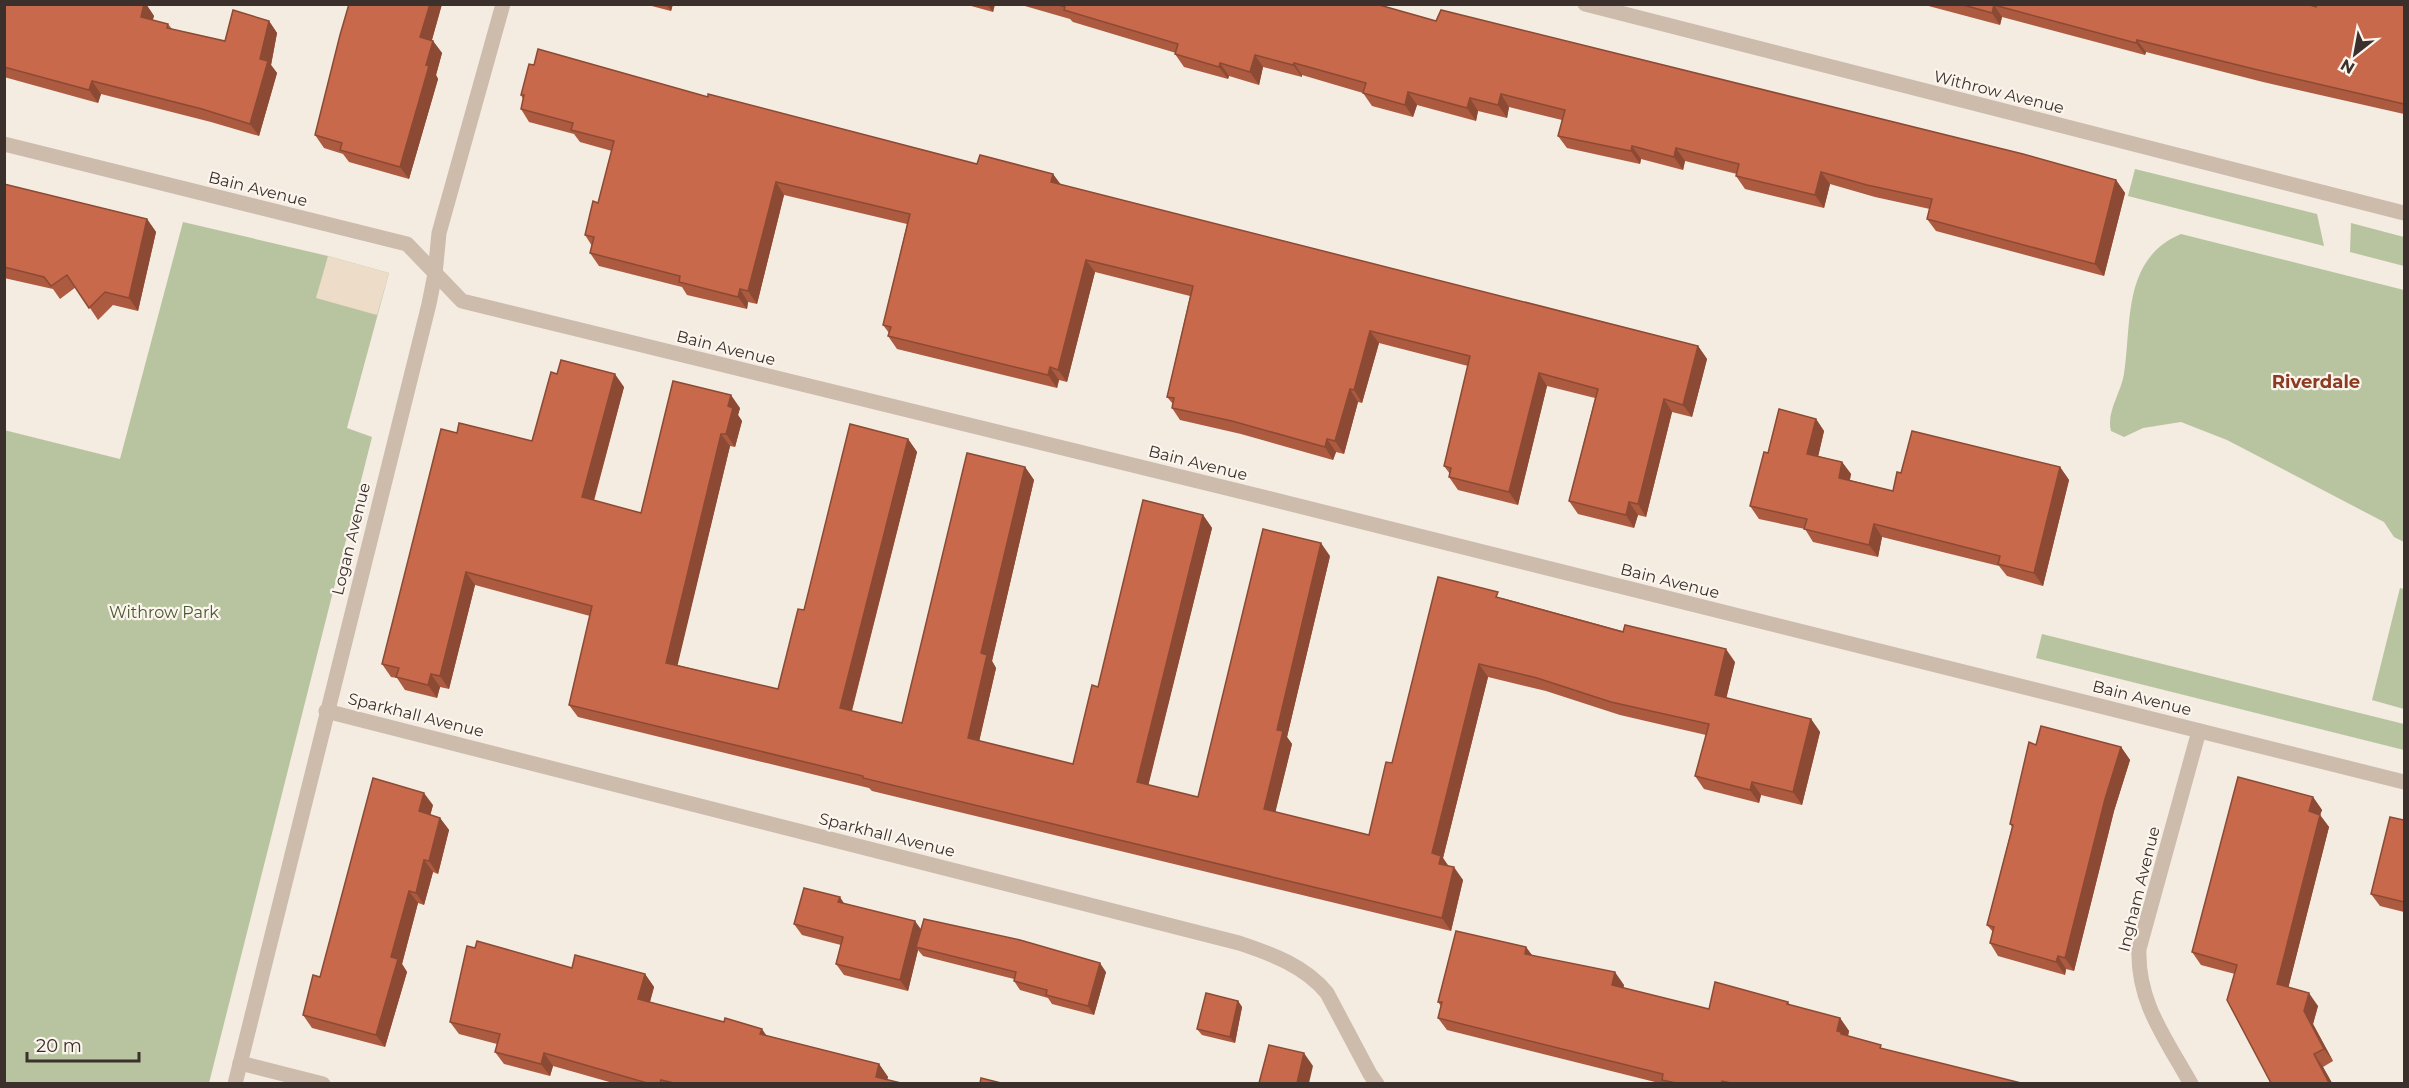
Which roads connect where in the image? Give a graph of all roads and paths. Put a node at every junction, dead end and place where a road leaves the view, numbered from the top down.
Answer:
1 (503, 4) edge
2 (1585, 4) edge
3 (4, 144) edge
4 (2404, 213) edge
5 (435, 274) junction
6 (326, 711) junction
7 (2199, 731) junction
8 (2404, 782) edge
9 (240, 1063) junction
10 (235, 1083) edge
11 (323, 1083) edge
12 (1377, 1083) edge
13 (2191, 1083) edge

1 - 5 street, Logan Avenue
2 - 4 street, Withrow Avenue
3 - 5 street, Bain Avenue
5 - 6 street, Logan Avenue
5 - 7 street, Bain Avenue
6 - 9 street, Logan Avenue
6 - 12 street, Sparkhall Avenue
7 - 8 street, Bain Avenue
7 - 13 street, Ingham Avenue
9 - 10 street, Logan Avenue
9 - 11 street

